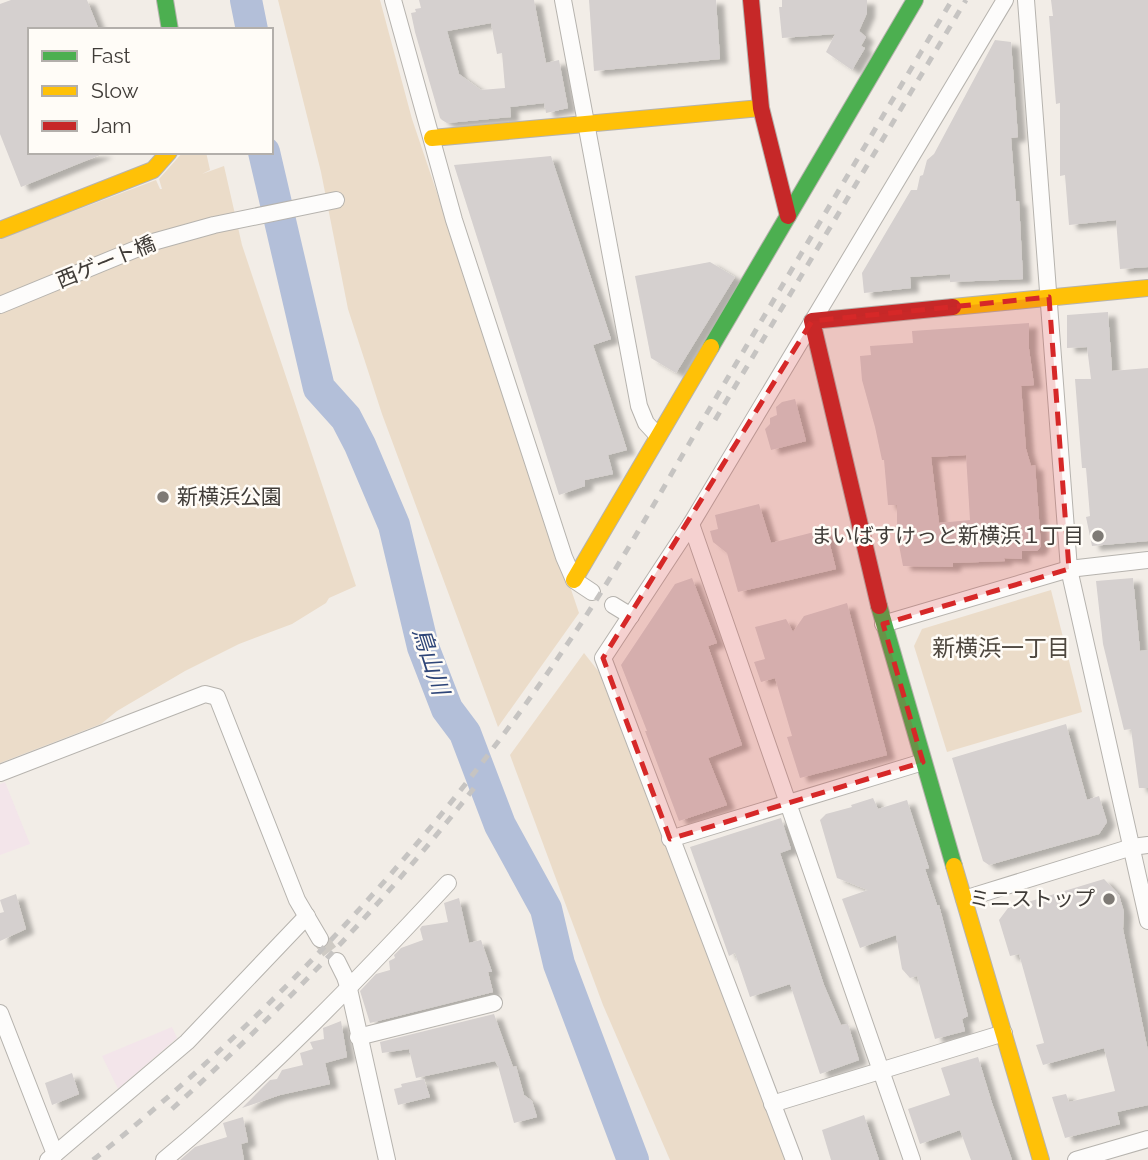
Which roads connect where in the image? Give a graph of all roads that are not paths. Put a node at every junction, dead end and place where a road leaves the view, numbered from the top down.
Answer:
1 (165, 0) edge
2 (393, 0) edge
3 (563, 0) edge
4 (751, 0) edge
5 (915, 0) edge
6 (1005, 0) edge
7 (1026, 0) edge
8 (170, 28) edge
9 (761, 108) junction
10 (586, 123) junction
11 (432, 138) junction
12 (167, 154) edge
13 (329, 202) dead end
14 (788, 216) junction
15 (0, 230) edge
16 (1148, 288) edge
17 (1049, 297) junction
18 (0, 304) edge
19 (812, 321) junction
20 (659, 436) junction
21 (691, 524) junction
22 (1148, 560) edge
23 (1069, 569) junction
24 (574, 580) junction
25 (592, 592) dead end
26 (613, 605) dead end
27 (631, 616) junction
28 (883, 624) junction
29 (923, 762) junction
30 (0, 773) edge
31 (788, 803) junction
32 (670, 839) junction
33 (1140, 846) edge
34 (448, 883) dead end
35 (964, 898) junction
36 (307, 916) junction
37 (1148, 920) edge
38 (320, 939) tunnel mouth
39 (337, 961) tunnel mouth
40 (349, 989) junction
41 (494, 1003) dead end
42 (0, 1013) edge
43 (1004, 1033) junction
44 (358, 1037) junction
45 (881, 1071) junction
46 (772, 1104) junction
47 (1148, 1139) edge
48 (51, 1157) edge
49 (164, 1160) edge
50 (387, 1160) edge
51 (794, 1160) edge
52 (912, 1160) edge
53 (1041, 1160) edge
54 (1076, 1160) edge

1 - 8 street
2 - 11 street
3 - 10 street
4 - 9 street
5 - 14 street
6 - 19 street
7 - 17 street
9 - 10 street
9 - 14 street
10 - 11 street
10 - 20 street
11 - 24 street
12 - 15 street
13 - 18 street, 西ゲート橋
14 - 20 street
16 - 17 street
17 - 19 street
17 - 23 street
19 - 21 street
19 - 28 street
20 - 24 street
21 - 27 street
21 - 31 street
22 - 23 street
23 - 28 street
23 - 33 street
24 - 25 street
26 - 27 street
27 - 32 street
28 - 29 street
29 - 31 street
29 - 35 street
30 - 36 street
31 - 32 street
31 - 45 street
32 - 46 street
33 - 35 street
33 - 37 street
34 - 40 street
35 - 43 street
36 - 38 street
36 - 48 street
39 - 40 street
40 - 44 street
40 - 49 street
41 - 44 street
42 - 48 street
43 - 45 street
43 - 53 street
44 - 50 street
45 - 46 street
45 - 52 street
46 - 51 street
47 - 54 street

